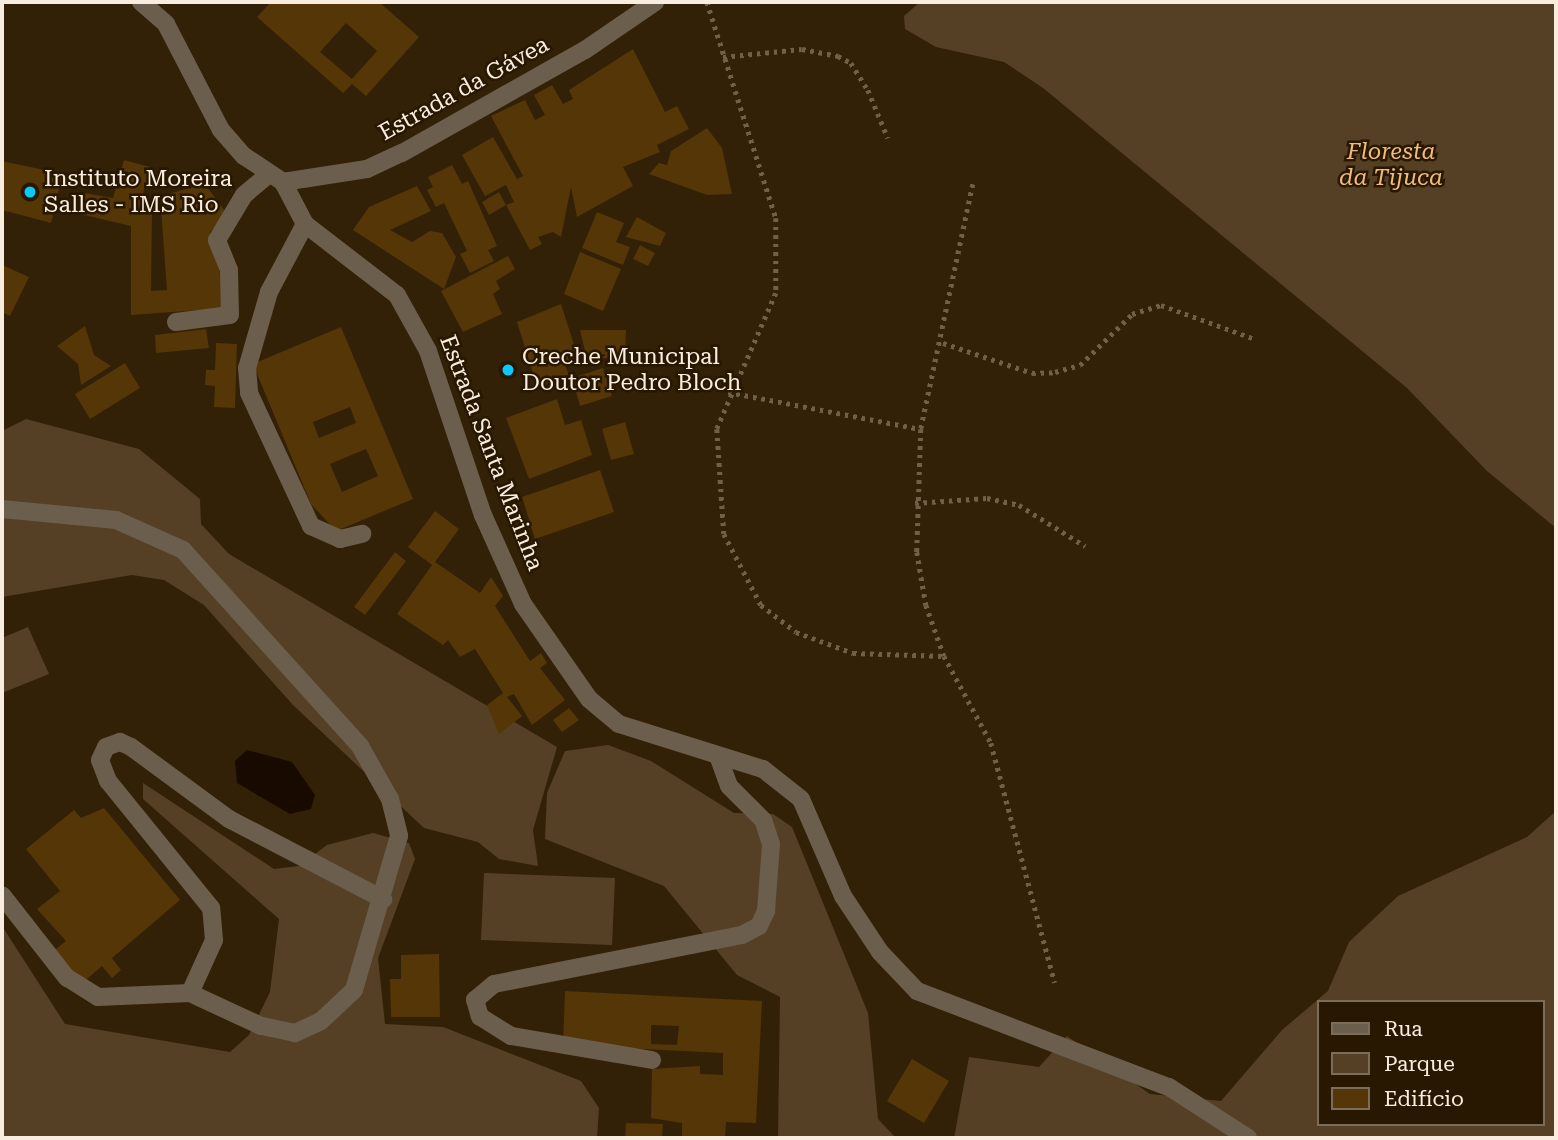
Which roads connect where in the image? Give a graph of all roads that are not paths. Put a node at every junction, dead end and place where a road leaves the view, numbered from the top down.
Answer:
1 (141, 2) edge
2 (655, 2) edge
3 (276, 178) junction
4 (305, 224) junction
5 (176, 322) dead end
6 (2, 509) edge
7 (362, 534) dead end
8 (718, 756) junction
9 (2, 895) edge
10 (383, 899) junction
11 (190, 993) junction
12 (652, 1060) dead end
13 (1248, 1138) edge

1 - 3 street, Estrada Santa Marinha
2 - 3 street, Estrada da Gávea
3 - 4 street, Estrada Santa Marinha
3 - 5 street
4 - 7 street
4 - 8 street, Estrada Santa Marinha
6 - 10 street
8 - 12 street
8 - 13 street, Estrada Santa Marinha
9 - 11 street
10 - 11 street
10 - 11 street

